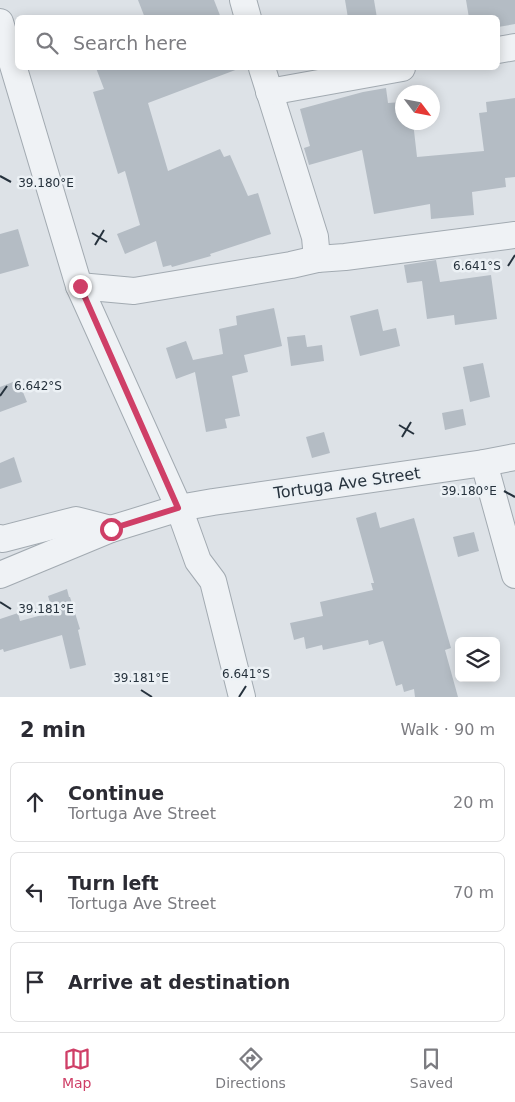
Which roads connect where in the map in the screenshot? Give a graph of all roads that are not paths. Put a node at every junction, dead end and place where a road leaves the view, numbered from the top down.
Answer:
1 (243, 0) edge
2 (247, 15) edge
3 (0, 22) edge
4 (515, 47) edge
5 (500, 50) edge
6 (379, 70) edge
7 (265, 80) edge
8 (515, 235) edge
9 (317, 259) junction
10 (80, 286) junction
11 (515, 457) edge
12 (484, 463) junction
13 (178, 508) junction
14 (111, 529) junction
15 (0, 538) edge
16 (0, 575) edge
17 (515, 575) edge
18 (242, 697) edge

1 - 2 street
3 - 10 street
4 - 5 street
6 - 7 street
7 - 9 street
8 - 9 street
9 - 10 street
10 - 13 street
11 - 12 street, Tortuga Ave Street
12 - 13 street, Tortuga Ave Street
12 - 17 street
13 - 14 street, Tortuga Ave Street
13 - 18 street
14 - 15 street
14 - 16 street, Tortuga Ave Street

